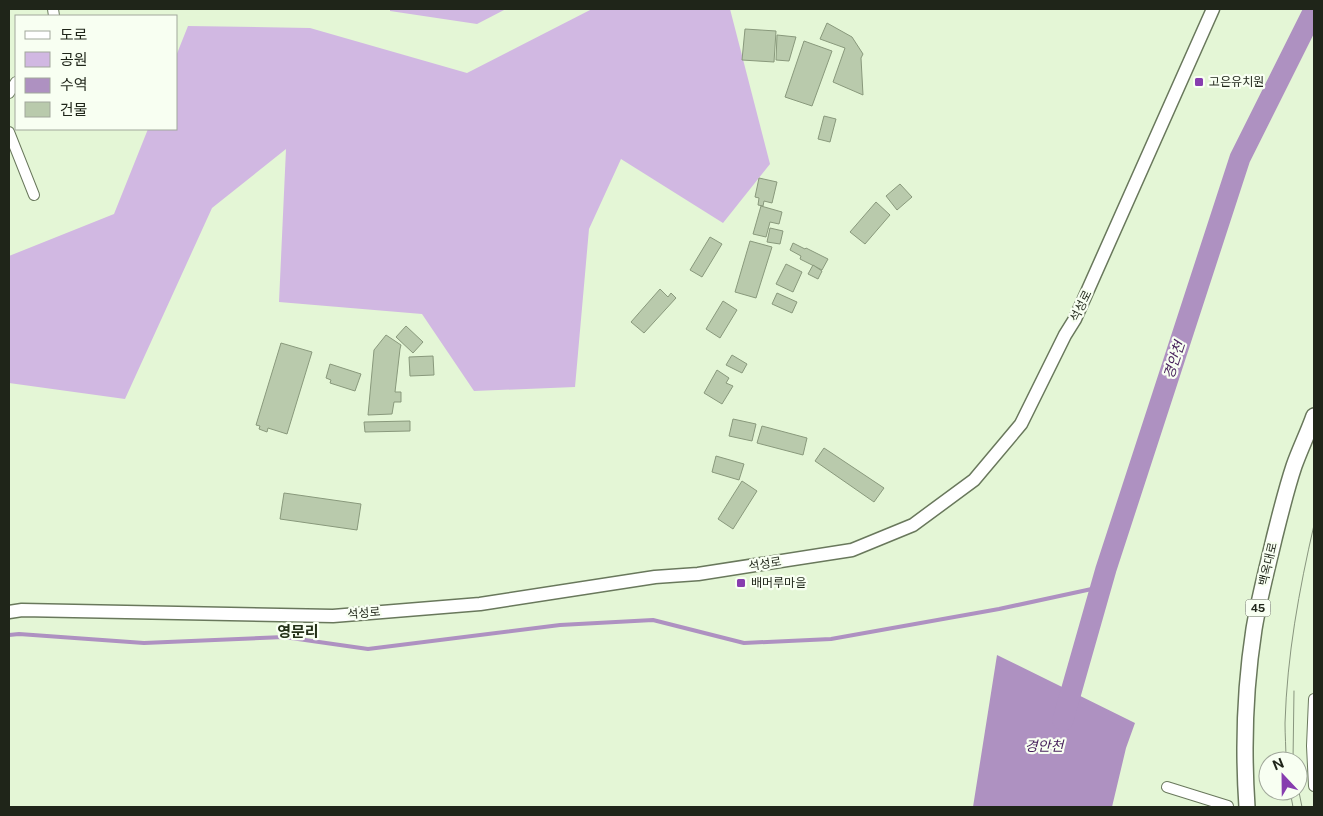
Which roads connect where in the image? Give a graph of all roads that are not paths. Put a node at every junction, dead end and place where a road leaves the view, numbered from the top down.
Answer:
1 (1213, 9) edge
2 (9, 132) edge
3 (34, 195) dead end
4 (1314, 416) edge
5 (9, 612) edge
6 (1314, 699) edge
7 (1314, 786) edge
8 (1167, 787) dead end
9 (1228, 806) dead end
10 (1247, 807) edge

1 - 5 street, 석성로
2 - 3 street
4 - 10 main road, 백옥대로 / 45
6 - 7 street
8 - 9 street

